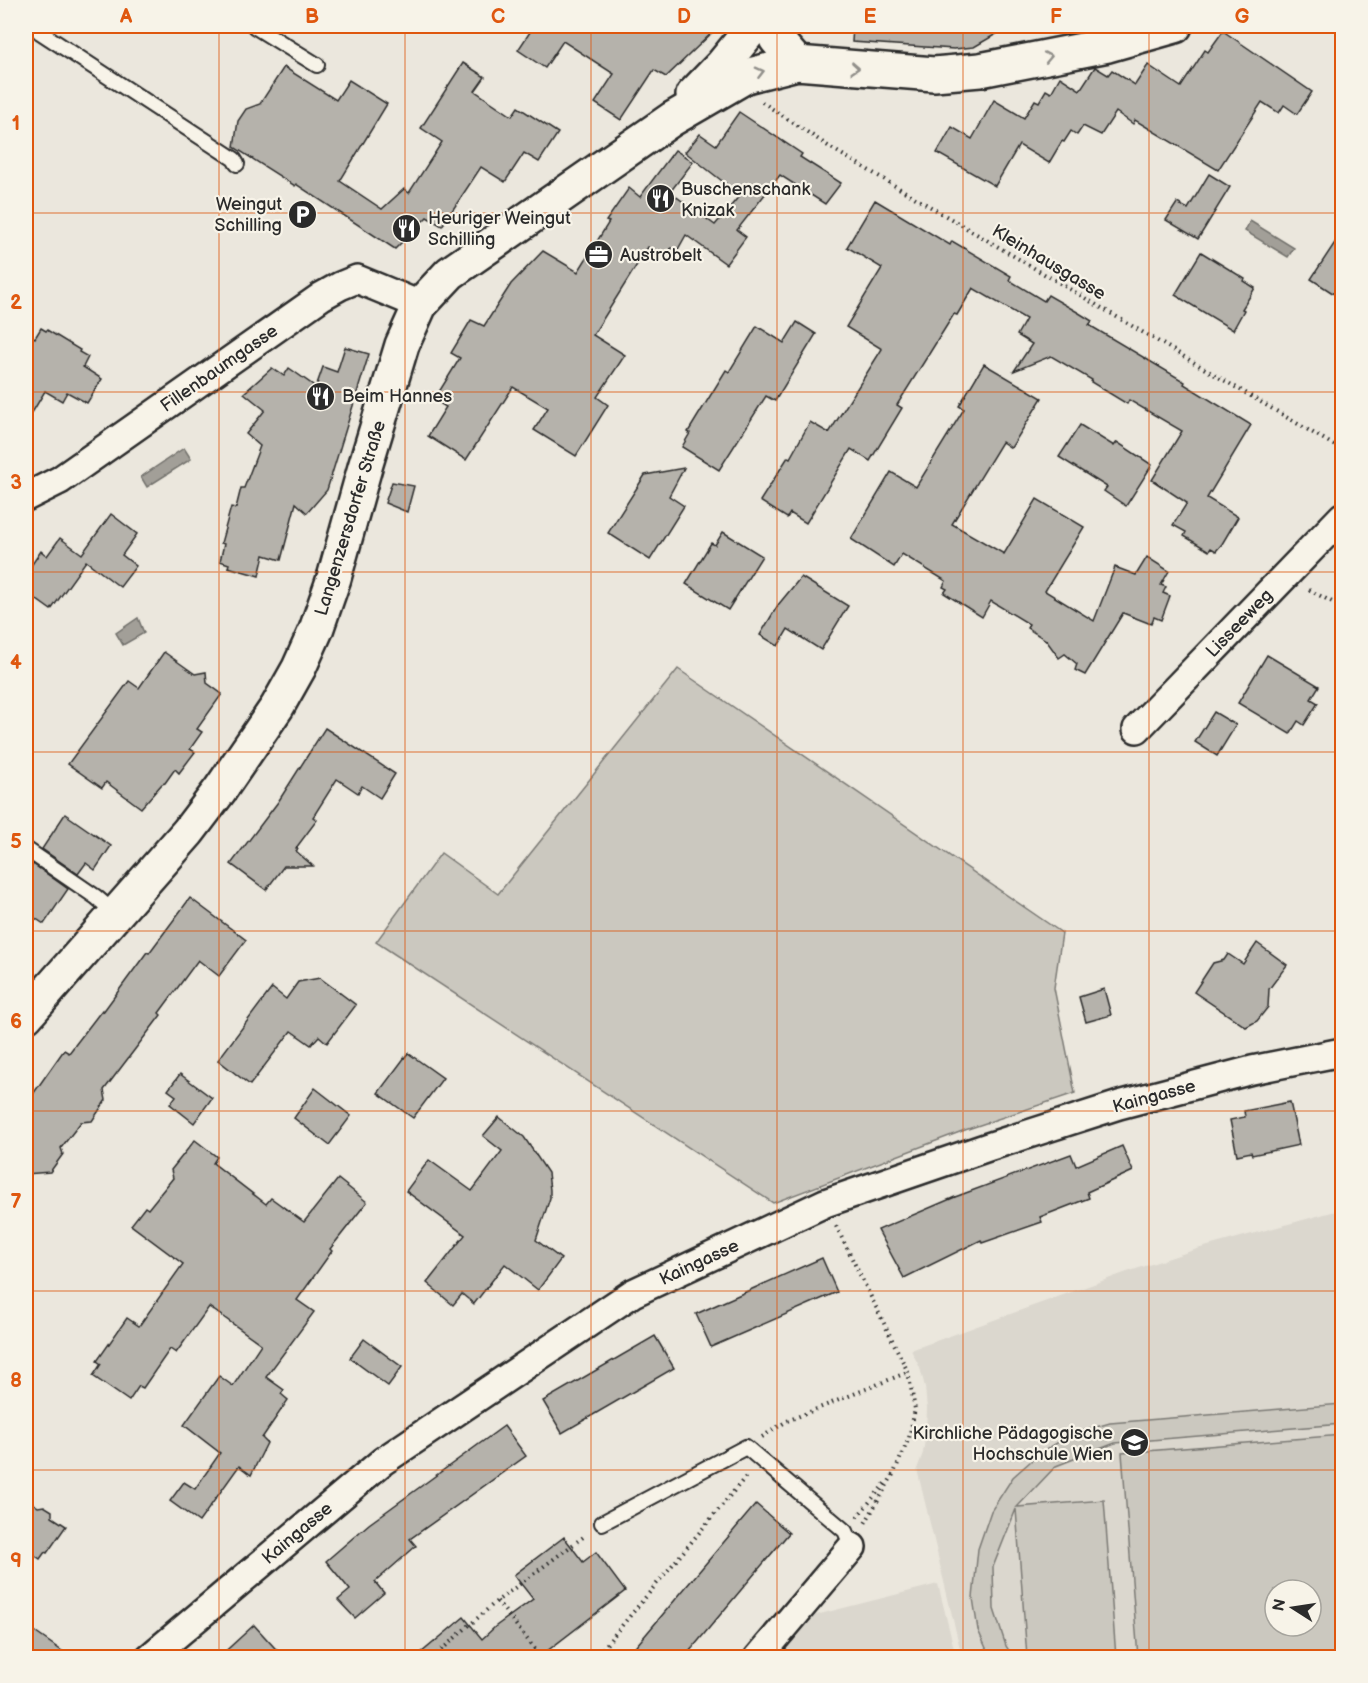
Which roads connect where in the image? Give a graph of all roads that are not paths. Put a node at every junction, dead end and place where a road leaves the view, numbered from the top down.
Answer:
1 (34, 26) edge
2 (254, 26) edge
3 (754, 26) edge
4 (772, 26) edge
5 (1175, 26) edge
6 (797, 63) junction
7 (317, 64) dead end
8 (672, 118) junction
9 (237, 164) dead end
10 (420, 305) junction
11 (26, 497) edge
12 (1342, 517) edge
13 (1137, 729) dead end
14 (26, 849) edge
15 (115, 913) junction
16 (26, 1016) edge
17 (1342, 1052) edge
18 (602, 1523) road end
19 (852, 1547) joint
20 (149, 1658) edge
21 (758, 1658) edge

1 - 9 lane
2 - 7 lane
3 - 8 main road, Langenzersdorfer Straße
4 - 6 main road
6 -> 5 main road, Langenzersdorfer Straße
8 -> 6 main road, Langenzersdorfer Straße
8 - 10 main road, Langenzersdorfer Straße
10 - 11 street, Fillenbaumgasse
10 - 15 main road, Langenzersdorfer Straße
12 - 13 street, Lisseeweg
14 - 15 lane
15 - 16 main road, Langenzersdorfer Straße
17 - 20 street, Kaingasse
18 - 19 lane
19 - 21 street

